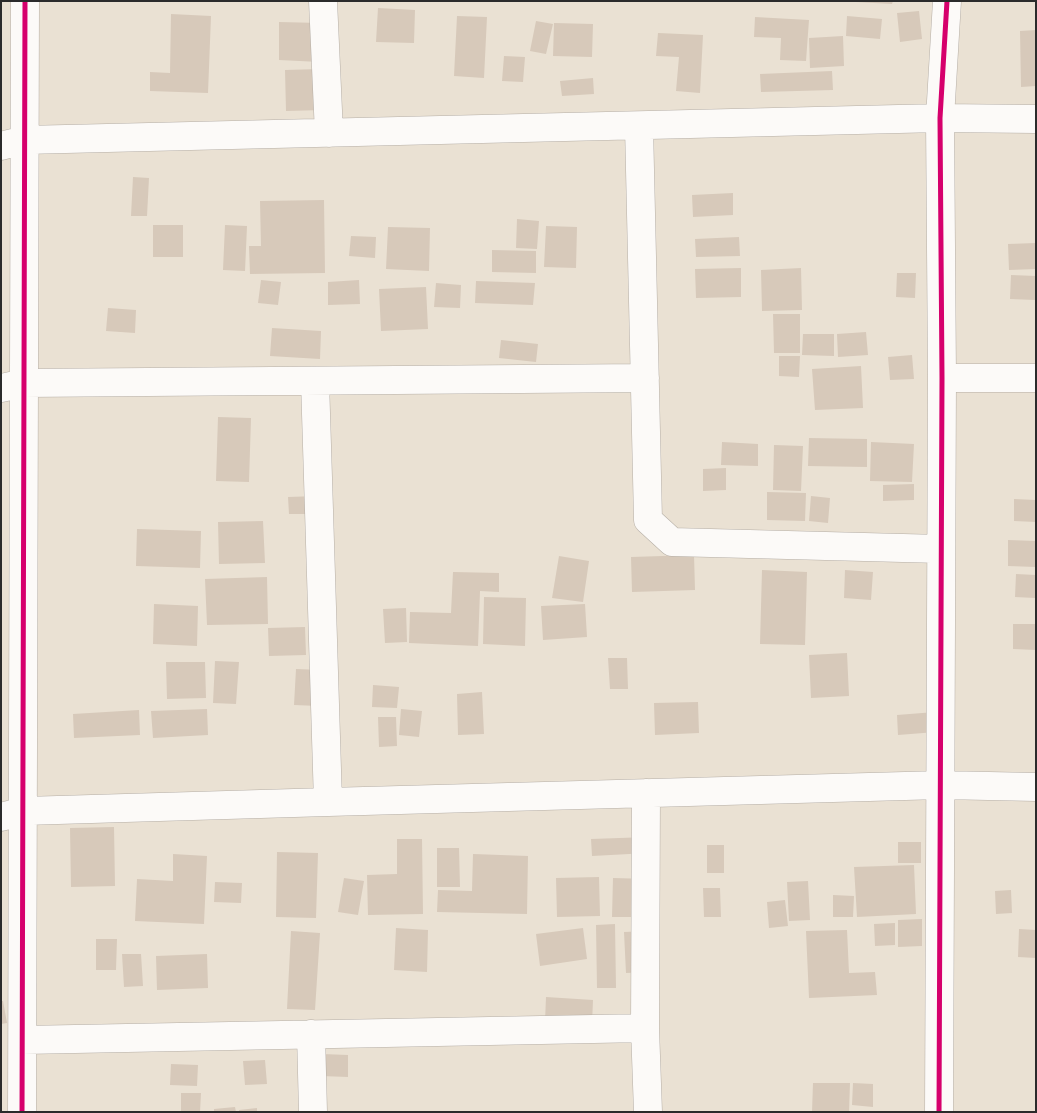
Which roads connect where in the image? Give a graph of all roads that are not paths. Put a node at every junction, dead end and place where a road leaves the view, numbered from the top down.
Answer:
1 (25, 1) edge
2 (323, 1) edge
3 (947, 1) edge
4 (940, 118) junction
5 (1036, 118) edge
6 (639, 126) junction
7 (329, 133) junction
8 (13, 143) edge
9 (645, 378) junction
10 (942, 378) junction
11 (1036, 378) edge
12 (315, 381) junction
13 (12, 385) edge
14 (941, 549) junction
15 (12, 616) edge
16 (940, 785) junction
17 (1036, 788) edge
18 (646, 793) junction
19 (328, 802) junction
20 (13, 814) edge
21 (645, 1028) junction
22 (311, 1034) junction
23 (16, 1056) edge
24 (22, 1112) edge
25 (313, 1112) edge
26 (648, 1112) edge
27 (939, 1112) edge

1 - 8 street
2 - 7 street
3 - 4 street
4 - 5 street
4 - 6 street
4 - 10 street
6 - 7 street
6 - 9 street
7 - 8 street
8 - 13 street
9 - 12 street
9 - 14 street
10 - 11 street
10 - 14 street
12 - 13 street
12 - 19 street
13 - 15 street
14 - 16 street
15 - 20 street
16 - 17 street
16 - 18 street
16 - 27 street
18 - 19 street
18 - 21 street
19 - 20 street
20 - 23 street
21 - 22 street
21 - 26 street
22 - 23 street
22 - 25 street
23 - 24 street

